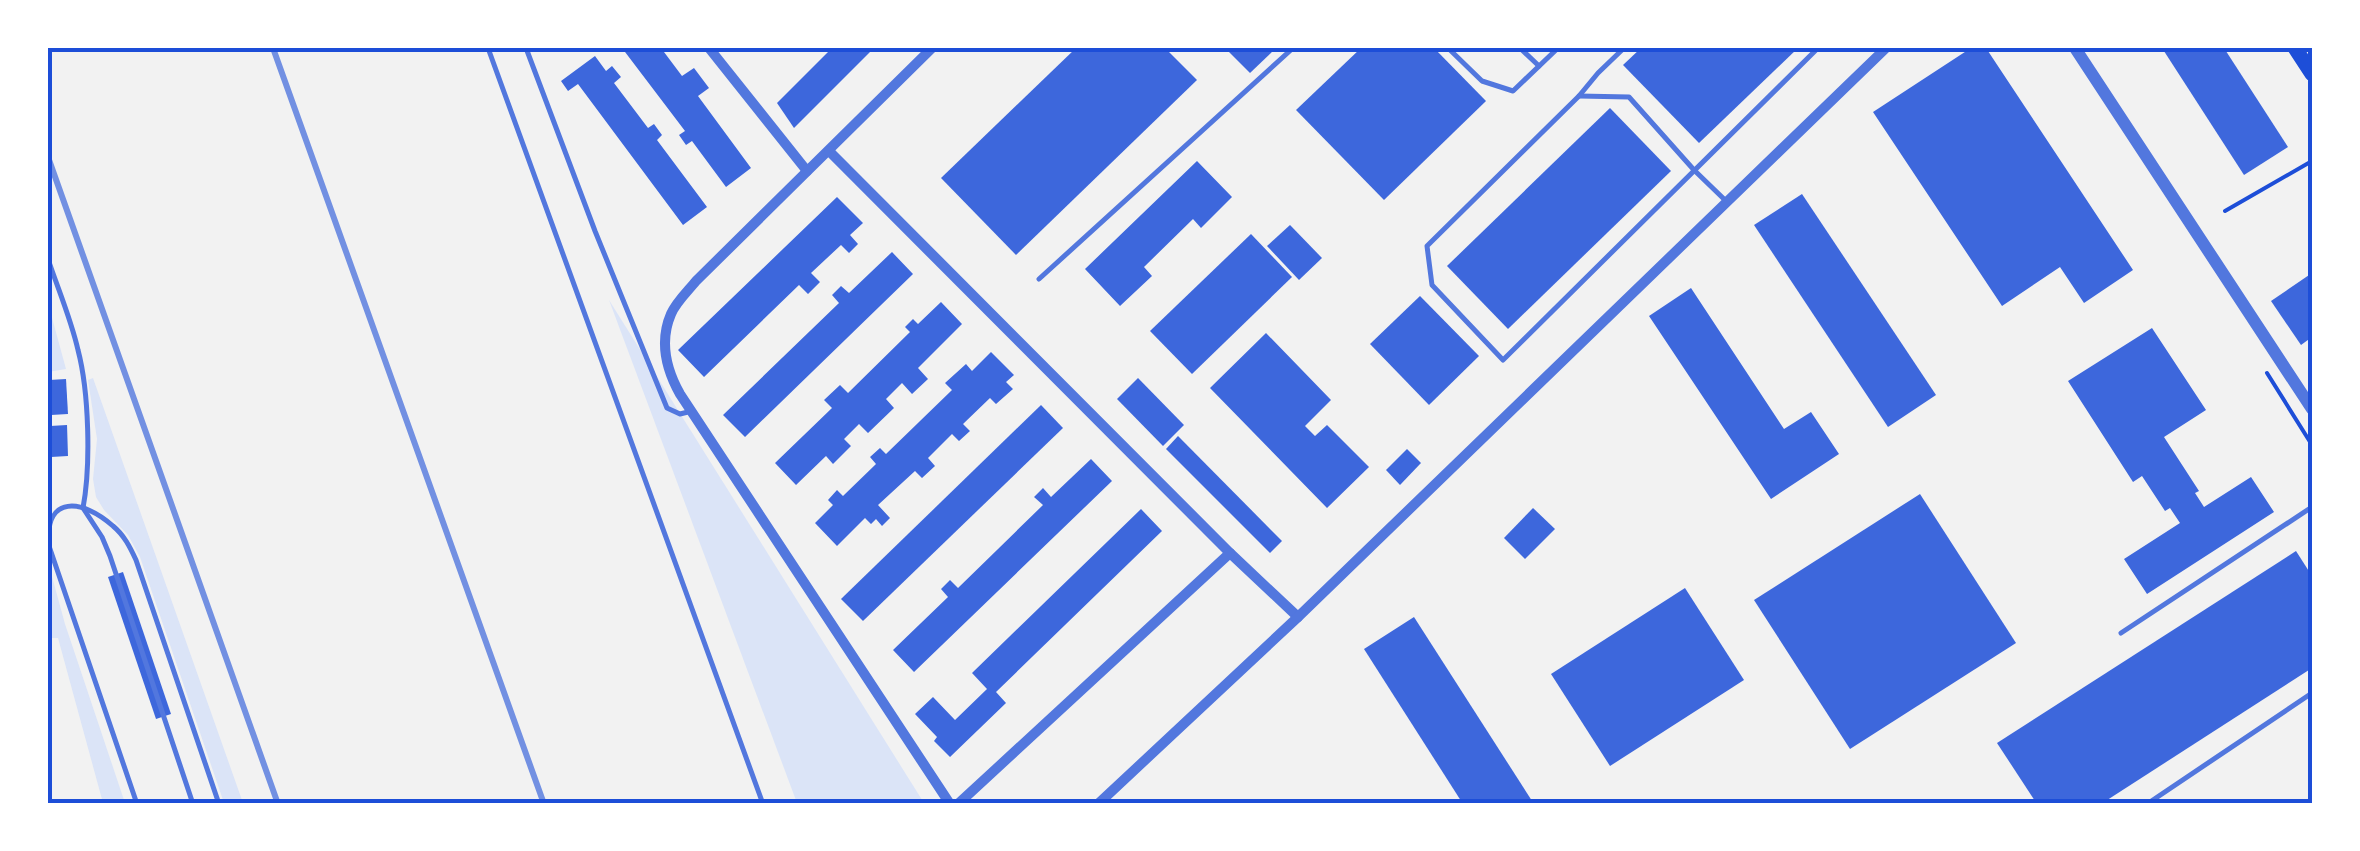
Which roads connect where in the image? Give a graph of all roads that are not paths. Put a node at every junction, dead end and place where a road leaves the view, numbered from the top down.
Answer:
1 (488, 48) edge
2 (526, 48) edge
3 (708, 48) edge
4 (932, 48) edge
5 (1293, 48) edge
6 (1448, 48) edge
7 (1520, 48) edge
8 (1558, 48) edge
9 (1624, 48) edge
10 (1818, 48) edge
11 (1886, 48) edge
12 (2075, 48) edge
13 (2295, 48) edge
14 (1539, 66) junction
15 (2312, 74) edge
16 (1579, 96) junction
17 (829, 151) junction
18 (1694, 170) junction
19 (806, 171) junction
20 (1727, 202) junction
21 (48, 260) edge
22 (1039, 279) dead end
23 (2312, 410) edge
24 (691, 411) junction
25 (2312, 507) edge
26 (83, 508) junction
27 (1230, 553) junction
28 (1298, 617) junction
29 (2121, 633) dead end
30 (2312, 693) edge
31 (137, 804) edge
32 (193, 804) edge
33 (219, 804) edge
34 (763, 804) edge
35 (950, 804) edge
36 (958, 804) edge
37 (1098, 804) edge
38 (2147, 804) edge

1 - 34 lane
2 - 24 lane
3 - 19 street
4 - 17 street
5 - 22 lane
6 - 14 lane
7 - 14 lane
8 - 14 lane
9 - 16 lane
10 - 18 lane
11 - 20 street
12 - 23 street
13 - 15 main road
16 - 18 lane
16 - 18 lane
17 - 19 street
17 - 27 street
18 - 20 lane
19 - 24 street
20 - 28 street
21 - 26 lane
24 - 35 street
25 - 29 lane
26 - 31 lane
26 - 32 lane
26 - 33 lane
27 - 28 street
27 - 36 street
28 - 37 street
30 - 38 lane

